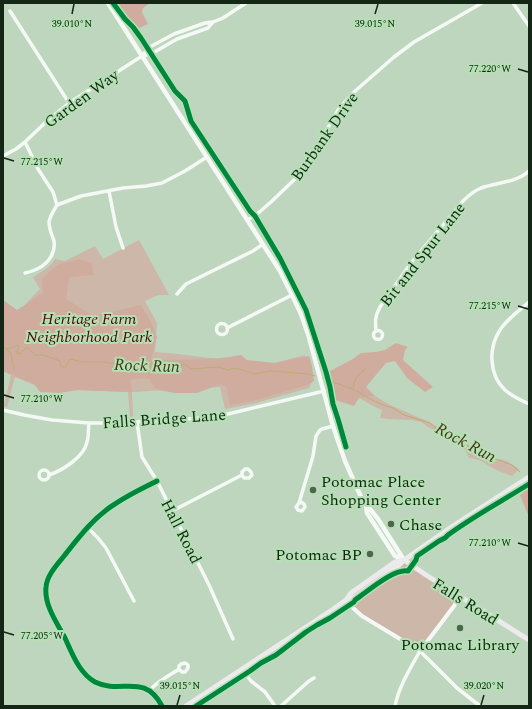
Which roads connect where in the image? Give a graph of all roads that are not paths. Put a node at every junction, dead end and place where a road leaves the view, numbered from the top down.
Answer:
1 (108, 3) edge
2 (246, 3) edge
3 (482, 3) edge
4 (513, 3) edge
5 (10, 10) dead end
6 (213, 22) junction
7 (529, 26) edge
8 (142, 56) junction
9 (69, 103) junction
10 (25, 142) junction
11 (3, 156) edge
12 (207, 157) junction
13 (529, 171) edge
14 (110, 191) junction
15 (57, 204) junction
16 (247, 220) junction
17 (263, 244) junction
18 (122, 248) dead end
19 (25, 273) dead end
20 (177, 294) dead end
21 (292, 295) junction
22 (529, 302) edge
23 (227, 328) dead end
24 (376, 331) dead end
25 (324, 390) junction
26 (529, 404) edge
27 (3, 410) edge
28 (137, 422) junction
29 (89, 423) junction
30 (333, 426) junction
31 (49, 475) dead end
32 (242, 476) dead end
33 (529, 477) edge
34 (157, 481) junction
35 (298, 503) dead end
36 (172, 511) junction
37 (87, 527) junction
38 (404, 560) junction
39 (460, 596) junction
40 (346, 600) junction
41 (134, 601) dead end
42 (233, 639) dead end
43 (529, 640) edge
44 (420, 652) junction
45 (180, 669) dead end
46 (242, 670) junction
47 (314, 678) dead end
48 (150, 690) junction
49 (162, 706) edge
50 (186, 706) edge
51 (275, 706) edge
52 (281, 706) edge
53 (395, 706) edge
54 (480, 706) edge

1 - 8 main road, Falls Road
2 - 6 street
3 - 16 street, Burbank Drive
4 - 7 street
5 - 9 street
6 - 8 street
6 - 8 street
8 - 9 street, Garden Way
8 - 12 main road, Falls Road
9 - 10 street, Garden Way
10 - 11 street, Garden Way
10 - 15 street
12 - 14 street
12 - 16 main road, Falls Road
13 - 24 street, Bit and Spur Lane
14 - 15 street
14 - 18 street
15 - 19 street
16 - 17 main road, Falls Road
17 - 20 street
17 - 21 main road, Falls Road
21 - 23 street
21 - 25 main road, Falls Road
22 - 26 street
25 - 28 street, Falls Bridge Lane
25 - 30 main road, Falls Road
27 - 29 street, Falls Bridge Lane
28 - 29 street, Falls Bridge Lane
28 - 34 street, Hall Road
29 - 31 street
30 - 35 street
30 - 38 main road, Falls Road
32 - 36 street
33 - 38 main road
34 - 36 street, Hall Road
34 - 37 street
36 - 42 street, Hall Road
37 - 41 street
37 - 48 street
38 - 39 main road, Falls Road
38 - 40 main road
39 - 43 main road, Falls Road
39 - 44 street
40 - 44 street
40 - 46 main road
44 - 53 street
44 - 54 street
45 - 48 street
46 - 50 main road
46 - 51 street
47 - 52 street
48 - 49 street

